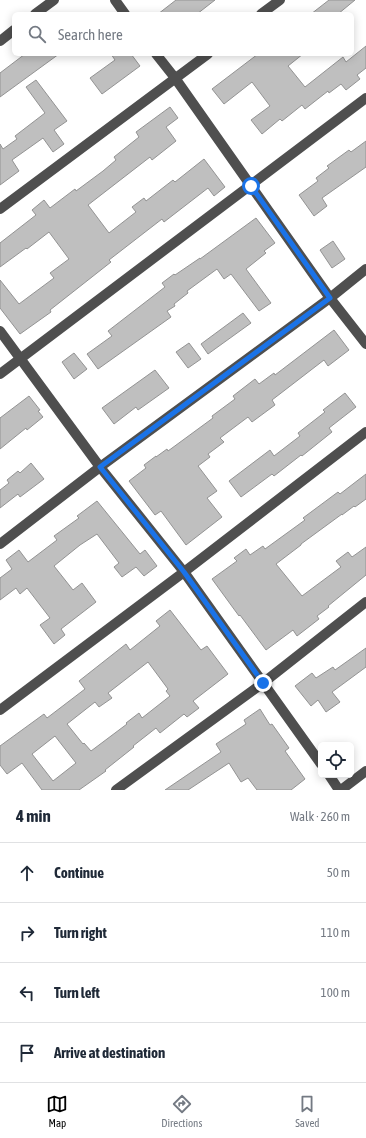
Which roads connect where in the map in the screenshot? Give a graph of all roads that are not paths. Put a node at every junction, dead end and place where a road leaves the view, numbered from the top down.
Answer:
1 (54, 0) edge
2 (115, 0) edge
3 (280, 0) edge
4 (38, 12) edge
5 (124, 12) edge
6 (264, 12) edge
7 (12, 32) edge
8 (0, 41) edge
9 (158, 56) edge
10 (205, 56) edge
11 (175, 78) junction
12 (366, 98) edge
13 (251, 186) junction
14 (0, 209) edge
15 (366, 270) edge
16 (330, 298) junction
17 (0, 331) edge
18 (366, 344) edge
19 (20, 359) junction
20 (0, 374) edge
21 (366, 432) edge
22 (100, 467) junction
23 (0, 544) edge
24 (184, 572) junction
25 (366, 602) edge
26 (263, 683) junction
27 (0, 710) edge
28 (318, 760) edge
29 (366, 771) edge
30 (331, 778) edge
31 (116, 790) edge
32 (340, 790) edge

1 - 4 street
2 - 5 street
3 - 6 street
7 - 8 street
9 - 11 street
10 - 11 street
11 - 13 street
11 - 14 street
12 - 13 street
13 - 16 street
13 - 19 street
15 - 16 street
16 - 18 street
16 - 22 street
17 - 19 street
19 - 20 street
19 - 22 street
21 - 24 street
22 - 23 street
22 - 24 street
24 - 26 street
24 - 27 street
25 - 26 street
26 - 28 street
26 - 31 street
29 - 32 street
30 - 32 street

